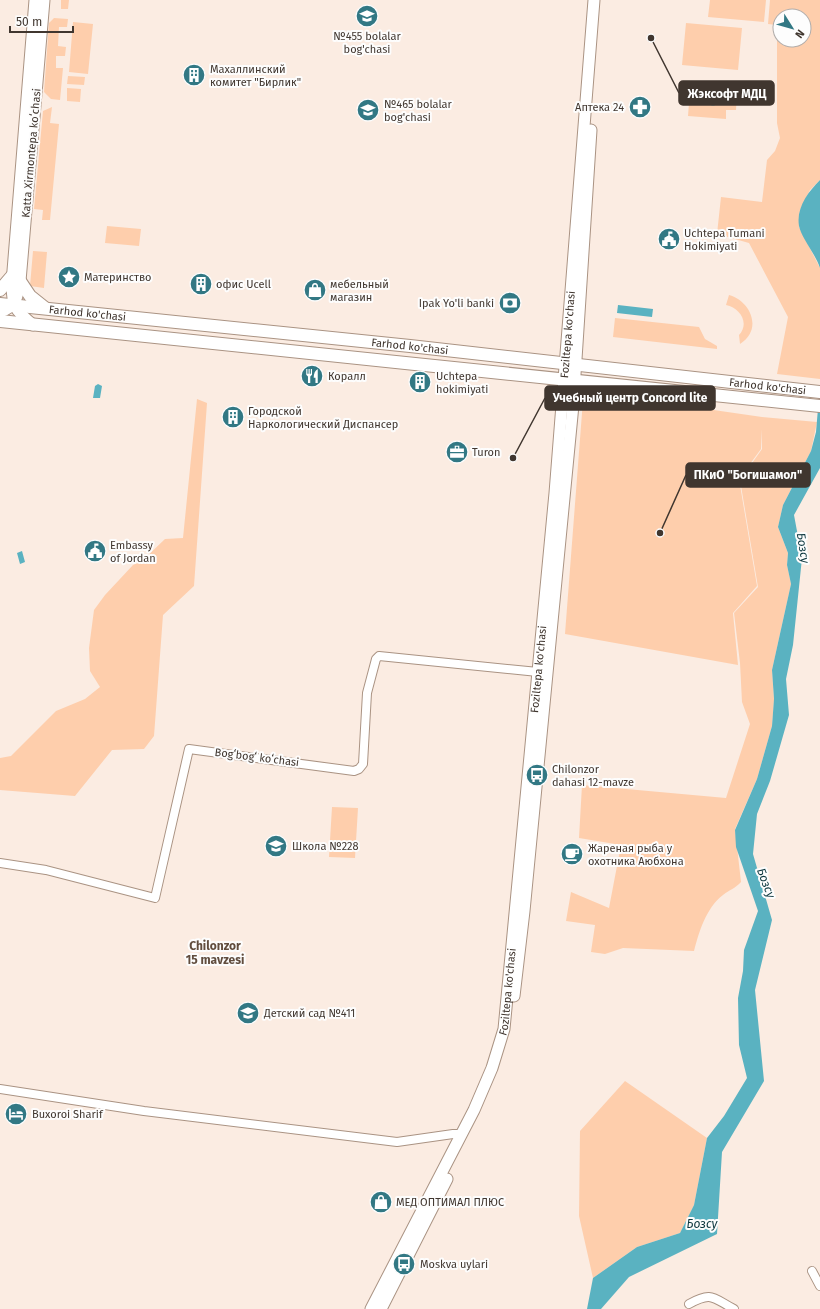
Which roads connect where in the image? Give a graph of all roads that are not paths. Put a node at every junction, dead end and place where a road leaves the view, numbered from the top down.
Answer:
1 (35, 0) edge
2 (44, 0) edge
3 (594, 0) edge
4 (601, 0) edge
5 (16, 278) junction
6 (0, 290) edge
7 (0, 304) edge
8 (13, 305) junction
9 (46, 308) junction
10 (0, 312) edge
11 (0, 321) edge
12 (33, 325) junction
13 (569, 364) junction
14 (568, 380) junction
15 (820, 392) edge
16 (820, 406) edge
17 (538, 672) junction
18 (0, 863) edge
19 (0, 1089) edge
20 (465, 1136) junction
21 (812, 1271) dead end
22 (820, 1286) edge
23 (690, 1304) dead end
24 (371, 1309) edge
25 (381, 1309) edge
26 (734, 1309) edge

1 - 5 main road, Katta Xirmontepa koʻchasi
2 - 5 main road, Katta Xirmontepa koʻchasi
3 - 13 main road, Foziltepa ko'chasi
4 - 13 main road, Foziltepa ko'chasi
5 - 6 main road
5 - 8 main road, Katta Xirmontepa koʻchasi
5 - 9 main road
7 - 8 main road, Farhod ko'chasi
8 - 9 main road, Farhod ko'chasi
8 - 10 main road
8 - 12 main road
9 - 13 main road, Farhod ko'chasi
11 - 12 main road, Farhod ko'chasi
12 - 14 main road, Farhod ko'chasi
13 - 14 main road, Foziltepa ko'chasi
13 - 15 main road, Farhod ko'chasi
14 - 16 main road, Farhod ko'chasi
14 - 17 main road, Foziltepa ko'chasi
14 - 20 main road, Foziltepa ko'chasi
17 - 18 street, Bogʻbogʻ koʻchasi
17 - 20 main road, Foziltepa ko'chasi
19 - 20 street
20 - 24 main road, Foziltepa ko'chasi
20 - 25 main road, Foziltepa ko'chasi
21 - 22 street
23 - 26 street

